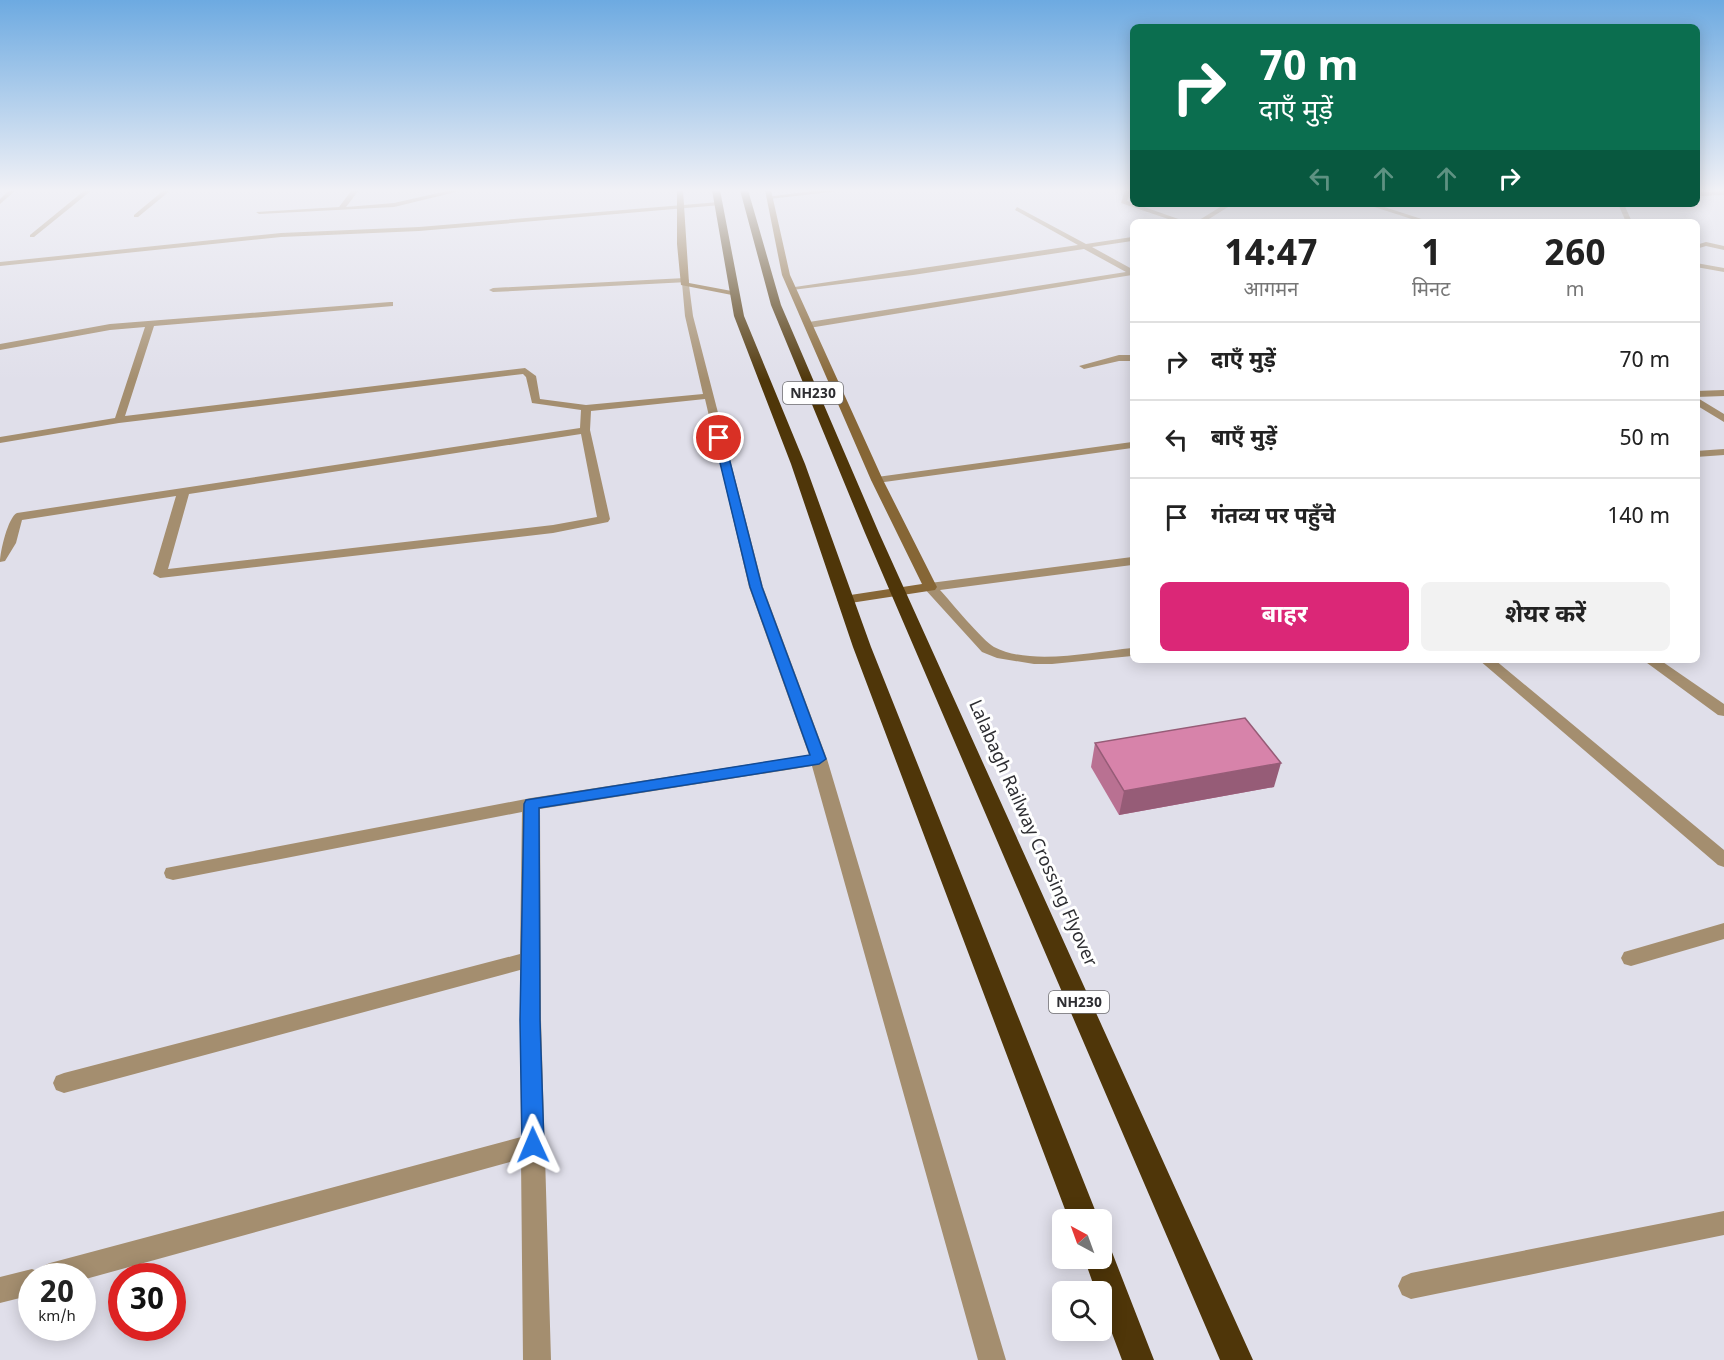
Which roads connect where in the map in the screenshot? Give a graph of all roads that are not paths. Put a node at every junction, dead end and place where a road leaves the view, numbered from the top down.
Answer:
1 (102, 253) edge
2 (682, 253) edge
3 (727, 253) edge
4 (761, 253) edge
5 (781, 253) edge
6 (1040, 253) edge
7 (1099, 253) edge
8 (0, 264) edge
9 (1700, 266) edge
10 (1724, 270) edge
11 (1130, 271) edge
12 (1130, 272) edge
13 (786, 275) junction
14 (768, 280) junction
15 (685, 283) junction
16 (792, 288) junction
17 (493, 290) dead end
18 (734, 294) junction
19 (390, 304) dead end
20 (150, 324) junction
21 (809, 325) junction
22 (0, 347) edge
23 (1130, 358) edge
24 (1084, 366) dead end
25 (1724, 393) edge
26 (1700, 394) edge
27 (709, 396) junction
28 (1700, 403) edge
29 (586, 408) junction
30 (1724, 419) edge
31 (119, 420) junction
32 (585, 430) junction
33 (0, 440) edge
34 (1130, 445) edge
35 (1724, 452) edge
36 (1700, 454) edge
37 (877, 480) junction
38 (184, 490) junction
39 (0, 558) edge
40 (1130, 561) edge
41 (930, 587) junction
42 (897, 591) junction
43 (844, 600) junction
44 (1130, 652) edge
45 (1490, 663) edge
46 (1654, 663) edge
47 (1724, 711) edge
48 (819, 759) junction
49 (531, 804) junction
50 (1724, 860) edge
51 (173, 873) dead end
52 (1724, 931) edge
53 (1631, 958) dead end
54 (532, 959) junction
55 (64, 1083) dead end
56 (533, 1145) junction
57 (1079, 1209) edge
58 (1724, 1223) edge
59 (96, 1264) edge
60 (1103, 1269) edge
61 (18, 1285) edge
62 (1411, 1286) dead end
63 (0, 1290) edge
64 (537, 1360) edge
65 (992, 1360) edge
66 (1138, 1360) edge
67 (1237, 1360) edge

1 - 8 street
2 - 15 street
3 - 18 highway, NH230
4 - 14 highway, NH230
5 - 13 street
6 - 16 street
7 - 11 street
9 - 10 street
12 - 21 street
13 - 14 street
13 - 16 street
14 - 42 highway, NH230
15 - 17 street
15 - 18 street
15 - 27 street
16 - 21 street
18 - 43 highway, NH230
19 - 20 street
20 - 22 street
20 - 31 street
21 - 37 street
23 - 24 street
25 - 26 street
27 - 29 street
27 - 48 street
28 - 30 street
29 - 31 street
29 - 32 street
31 - 33 street
32 - 38 street
32 - 38 street
34 - 37 street
35 - 36 street
37 - 41 street
38 - 39 street
40 - 41 street
41 - 42 street
41 - 44 street
42 - 43 street
42 - 67 highway, Lalabagh Railway Crossing Flyover / NH230
43 - 57 highway, NH230
45 - 50 street
46 - 47 street
48 - 49 street
48 - 65 street
49 - 51 street
49 - 54 street
52 - 53 street
54 - 55 street
54 - 56 street
56 - 59 street
56 - 64 street
58 - 62 street
60 - 66 highway
61 - 63 street

